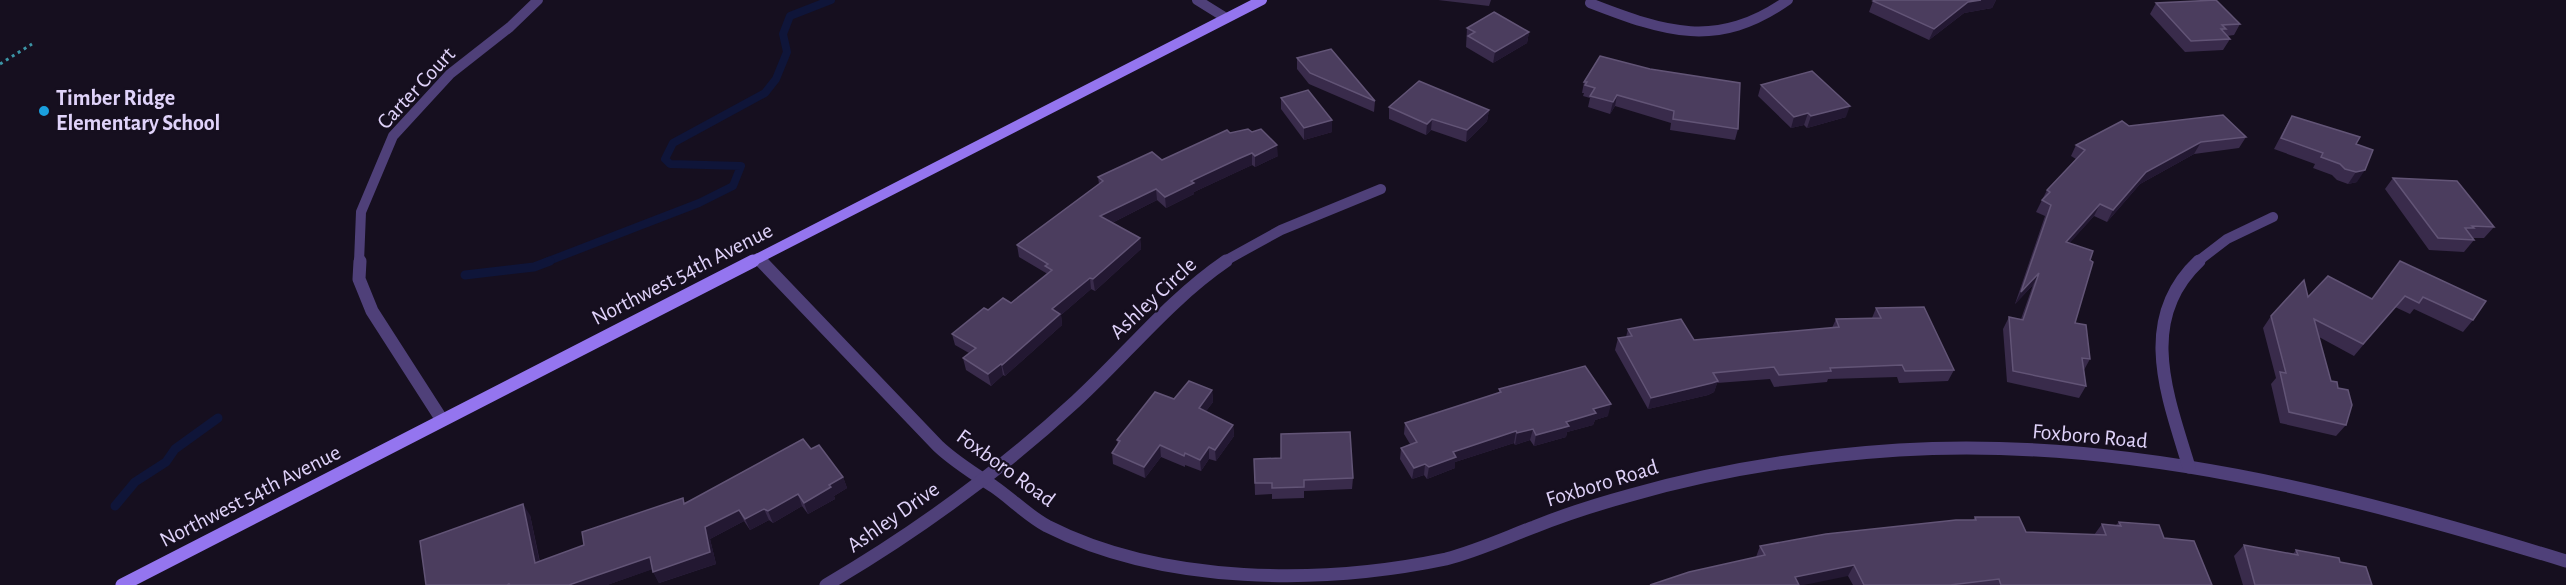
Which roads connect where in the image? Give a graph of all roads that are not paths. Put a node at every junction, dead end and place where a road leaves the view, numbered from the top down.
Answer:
1 (538, 0) edge
2 (1197, 0) edge
3 (1262, 0) edge
4 (1788, 0) edge
5 (1590, 3) dead end
6 (1226, 18) junction
7 (1381, 189) dead end
8 (2273, 218) dead end
9 (758, 258) junction
10 (442, 420) junction
11 (2189, 467) junction
12 (981, 479) junction
13 (2566, 561) edge
14 (1340, 582) edge
15 (122, 585) edge
16 (826, 585) edge

1 - 10 street, Carter Court
2 - 6 street
3 - 6 street, Northwest 54th Avenue
4 - 5 street
6 - 9 street, Northwest 54th Avenue
7 - 12 street, Ashley Circle
8 - 11 street
9 - 10 street, Northwest 54th Avenue
9 - 12 street, Foxboro Road
10 - 15 street, Northwest 54th Avenue
11 - 13 street, Foxboro Road
11 - 14 street, Foxboro Road
12 - 14 street, Foxboro Road
12 - 16 street, Ashley Drive

